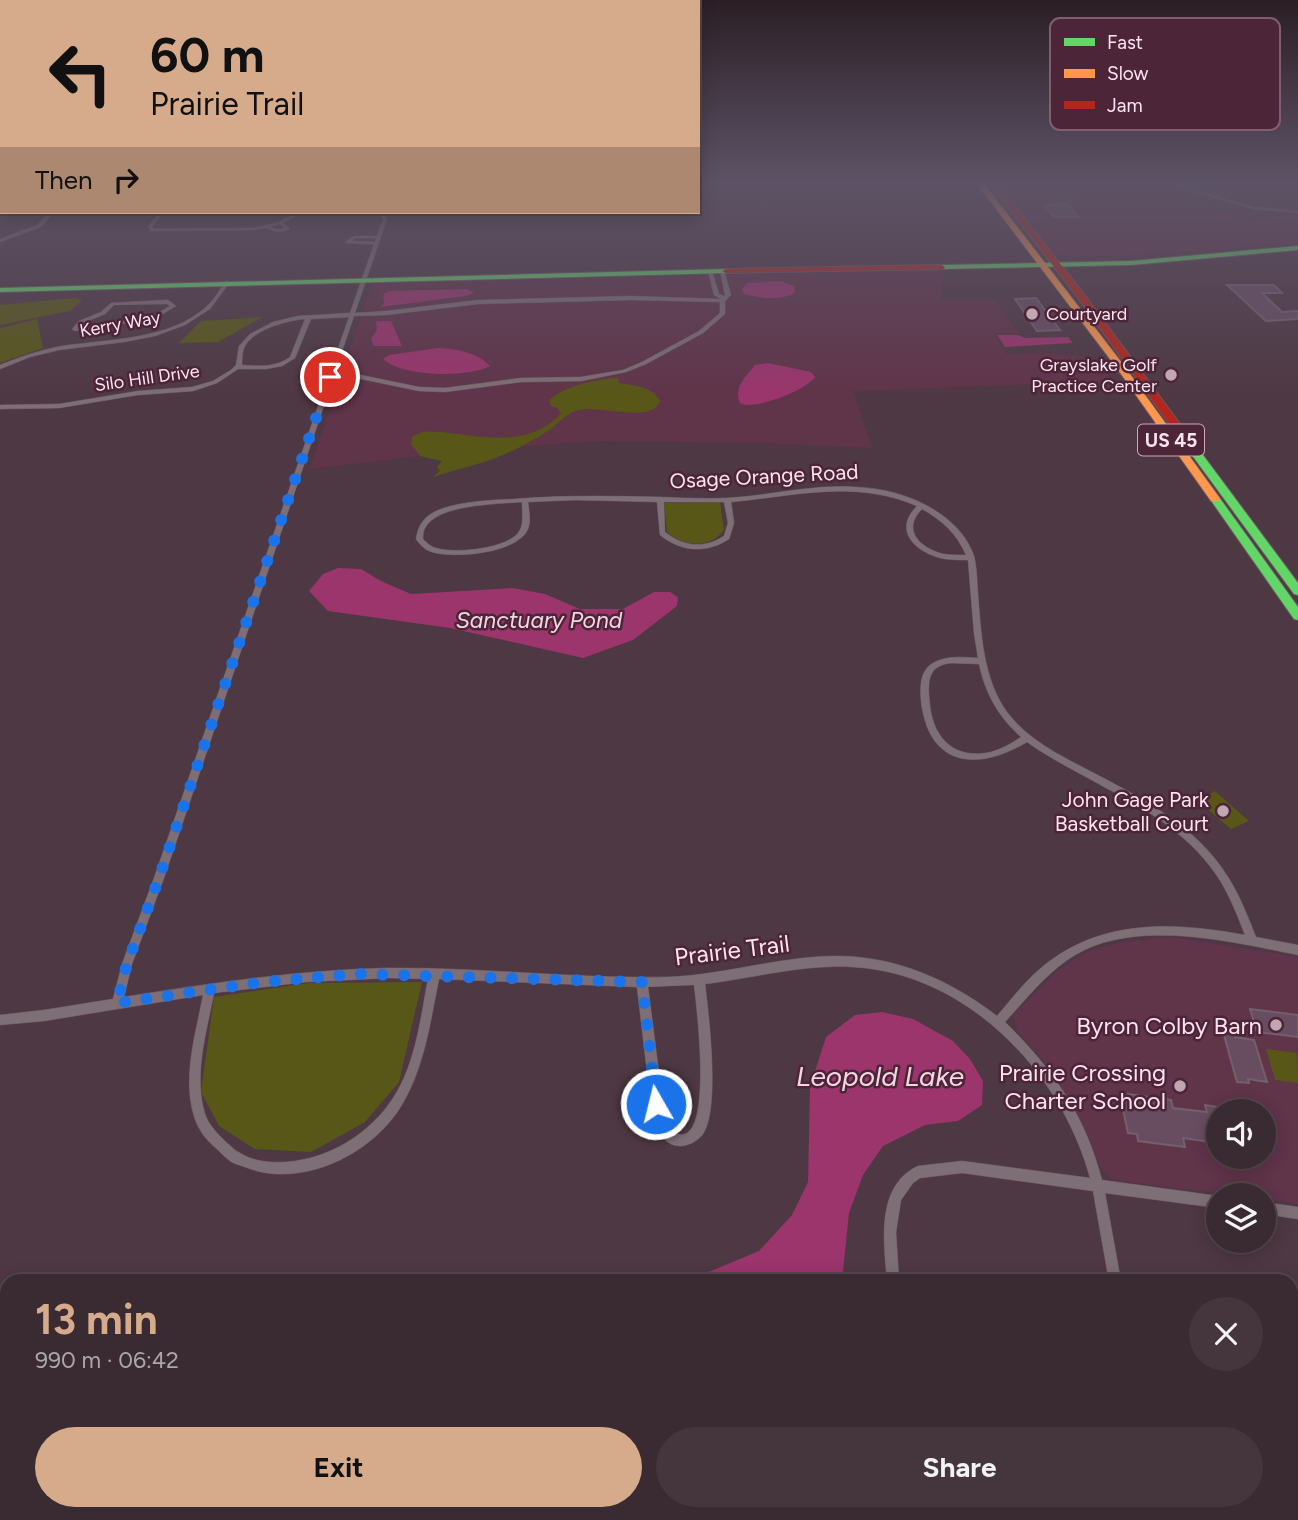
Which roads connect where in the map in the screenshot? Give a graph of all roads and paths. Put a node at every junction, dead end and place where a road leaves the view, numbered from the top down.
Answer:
1 (372, 256) edge
2 (1041, 256) edge
3 (1042, 256) edge
4 (1204, 256) edge
5 (1047, 263) junction
6 (716, 270) junction
7 (364, 279) junction
8 (228, 282) junction
9 (0, 290) edge
10 (723, 301) junction
11 (351, 315) junction
12 (309, 317) junction
13 (75, 329) junction
14 (70, 347) junction
15 (0, 366) edge
16 (237, 367) junction
17 (330, 377) junction
18 (0, 407) edge
19 (660, 499) junction
20 (524, 500) junction
21 (727, 500) junction
22 (921, 506) junction
23 (971, 558) junction
24 (1298, 591) edge
25 (1298, 617) edge
26 (982, 661) junction
27 (1027, 738) junction
28 (1253, 942) junction
29 (1298, 950) edge
30 (434, 975) junction
31 (699, 981) junction
32 (642, 982) junction
33 (209, 991) junction
34 (117, 1003) junction
35 (0, 1020) edge
36 (998, 1023) junction
37 (1097, 1185) junction
38 (1206, 1200) edge
39 (1276, 1210) edge
40 (1298, 1213) edge
41 (893, 1274) edge
42 (1114, 1274) edge

1 - 7 street
2 - 5 main road, US 45
3 - 5 main road, US 45
4 - 5 main road
5 - 6 main road
5 - 24 main road, US 45
5 - 25 main road, US 45
6 - 7 main road
6 - 10 street
6 - 10 street
7 - 8 main road
7 - 11 street
8 - 9 main road
8 - 14 street, Kerry Way
10 - 11 street
10 - 17 street
11 - 12 street
11 - 17 street
12 - 16 street
12 - 16 street
13 - 13 street
13 - 14 street
14 - 15 street, Kerry Way
16 - 18 street, Silo Hill Drive
17 - 34 street
19 - 20 street, Osage Orange Road
19 - 21 street, Osage Orange Road
19 - 21 street
20 - 20 street, Osage Orange Road
21 - 22 street, Osage Orange Road
22 - 23 street, Osage Orange Road
22 - 23 street
23 - 26 street, Osage Orange Road
26 - 27 street, Osage Orange Road
26 - 27 street
27 - 28 street, Osage Orange Road
28 - 29 street
28 - 36 street
30 - 32 street, Prairie Trail
30 - 33 street, Prairie Trail
30 - 33 street
31 - 32 street, Prairie Trail
31 - 32 street
31 - 36 street, Prairie Trail
33 - 34 street, Prairie Trail
34 - 35 street, Prairie Trail
36 - 37 street, Prairie Trail
37 - 38 street
37 - 41 street
37 - 42 street, Prairie Trail
39 - 40 street

